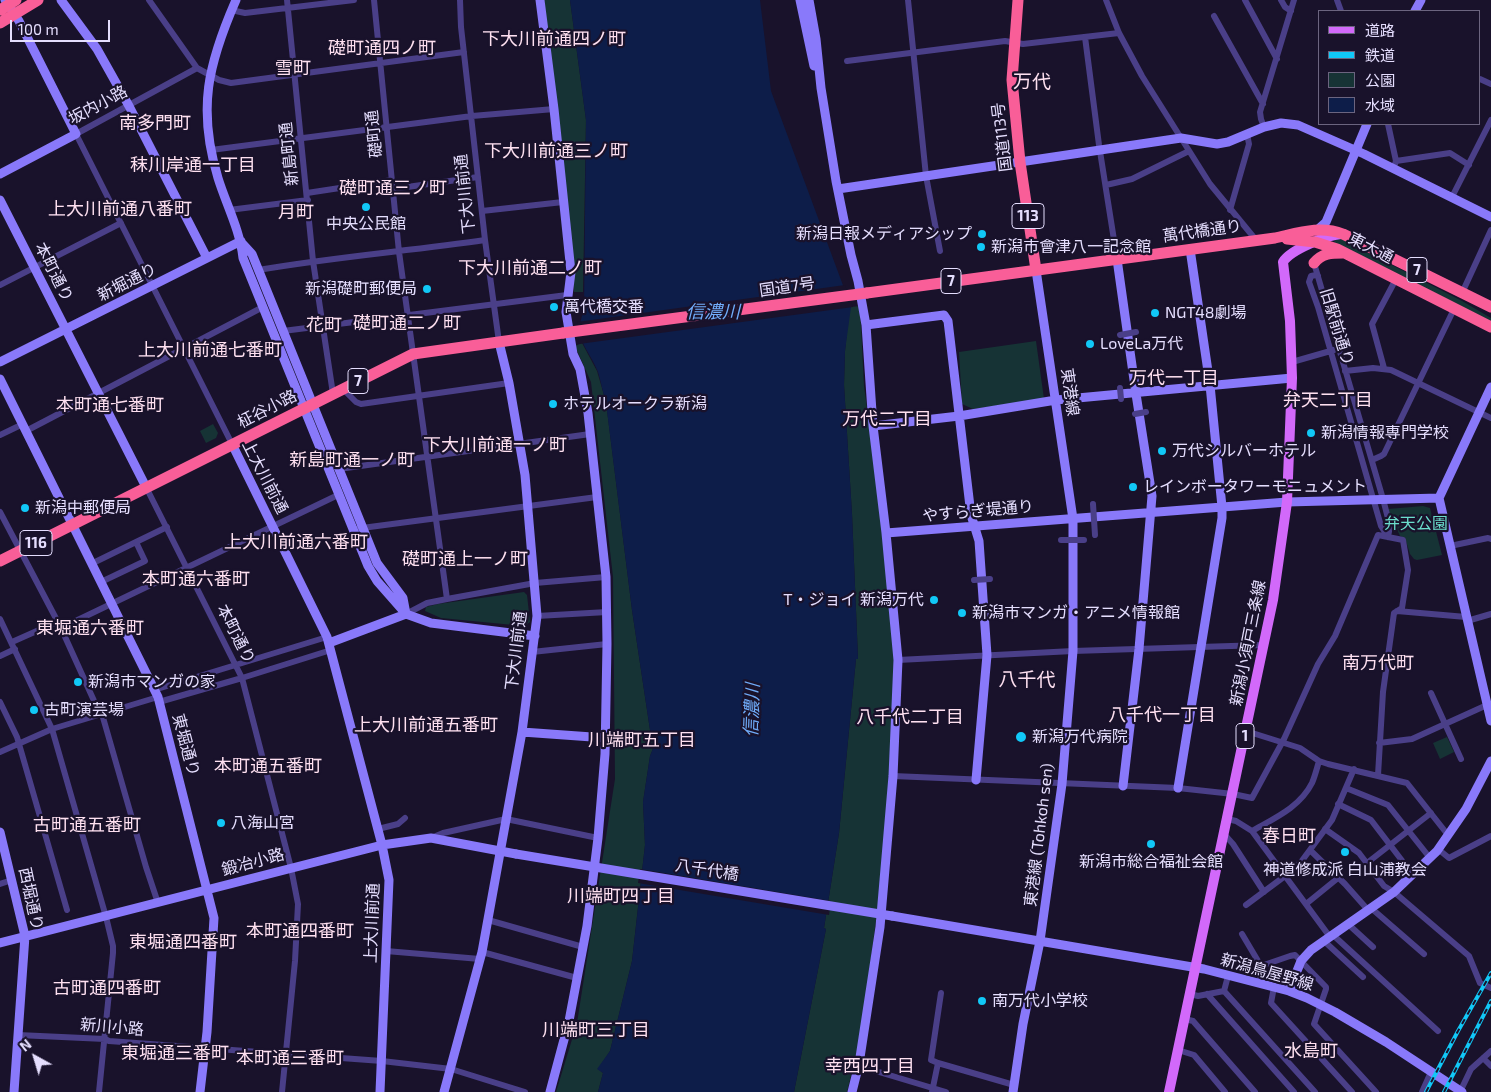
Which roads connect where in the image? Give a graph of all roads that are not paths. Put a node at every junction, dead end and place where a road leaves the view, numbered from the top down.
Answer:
1 (38, 0) edge
2 (61, 0) edge
3 (149, 0) edge
4 (236, 0) edge
5 (287, 0) edge
6 (354, 0) edge
7 (374, 0) edge
8 (460, 0) edge
9 (540, 0) edge
10 (800, 0) edge
11 (809, 0) edge
12 (908, 0) edge
13 (1018, 0) edge
14 (1106, 0) edge
15 (1245, 0) edge
16 (1281, 0) edge
17 (1294, 0) edge
18 (9, 6) edge
19 (288, 8) junction
20 (231, 10) junction
21 (1291, 11) junction
22 (1214, 16) dead end
23 (0, 23) edge
24 (1118, 33) junction
25 (1085, 37) junction
26 (1014, 42) junction
27 (464, 52) junction
28 (914, 53) junction
29 (1277, 59) junction
30 (847, 61) dead end
31 (380, 64) junction
32 (197, 68) junction
33 (294, 74) junction
34 (209, 75) junction
35 (821, 88) junction
36 (1263, 104) junction
37 (129, 106) junction
38 (554, 109) junction
39 (472, 116) junction
40 (1491, 120) edge
41 (1367, 125) edge
42 (1388, 125) edge
43 (386, 127) junction
44 (1264, 127) junction
45 (76, 134) junction
46 (1247, 134) junction
47 (301, 138) junction
48 (1181, 138) junction
49 (211, 150) junction
50 (1100, 150) junction
51 (1356, 150) junction
52 (1189, 151) junction
53 (1020, 162) junction
54 (1395, 165) junction
55 (1469, 165) junction
56 (0, 174) edge
57 (926, 176) junction
58 (478, 178) junction
59 (392, 180) junction
60 (1106, 185) junction
61 (394, 189) junction
62 (838, 189) junction
63 (307, 197) junction
64 (1452, 197) junction
65 (0, 200) edge
66 (563, 202) junction
67 (229, 210) junction
68 (1230, 210) junction
69 (482, 211) junction
70 (1491, 217) edge
71 (1328, 218) junction
72 (121, 223) junction
73 (1318, 229) junction
74 (1491, 230) edge
75 (1306, 231) junction
76 (1343, 234) junction
77 (1275, 238) junction
78 (1293, 239) junction
79 (485, 240) junction
80 (1256, 240) junction
81 (241, 241) junction
82 (1315, 242) junction
83 (1190, 249) junction
84 (940, 251) dead end
85 (1296, 251) junction
86 (399, 252) junction
87 (1345, 253) junction
88 (207, 258) junction
89 (1117, 259) junction
90 (313, 261) junction
91 (1314, 262) junction
92 (34, 267) junction
93 (258, 270) junction
94 (1036, 270) junction
95 (1318, 276) junction
96 (1396, 279) junction
97 (0, 285) edge
98 (152, 286) junction
99 (1462, 292) junction
100 (867, 293) joint
101 (567, 295) junction
102 (493, 304) junction
103 (262, 307) junction
104 (1491, 307) edge
105 (1454, 308) junction
106 (409, 315) junction
107 (866, 325) junction
108 (322, 326) junction
109 (1491, 327) edge
110 (66, 329) junction
111 (283, 332) junction
112 (1136, 332) dead end
113 (563, 333) joint
114 (1120, 335) dead end
115 (499, 342) junction
116 (184, 349) junction
117 (1339, 349) junction
118 (1330, 351) junction
119 (413, 354) junction
120 (0, 362) edge
121 (1292, 362) junction
122 (1384, 368) junction
123 (1346, 374) junction
124 (1292, 378) junction
125 (0, 379) edge
126 (1339, 380) junction
127 (509, 383) junction
128 (1419, 383) junction
129 (1210, 385) junction
130 (1491, 387) edge
131 (1120, 388) dead end
132 (338, 391) junction
133 (98, 393) junction
134 (1136, 394) junction
135 (419, 395) junction
136 (1121, 399) dead end
137 (1056, 400) junction
138 (308, 406) junction
139 (1146, 412) dead end
140 (1480, 412) junction
141 (1135, 414) dead end
142 (959, 416) junction
143 (1491, 418) edge
144 (873, 426) junction
145 (24, 427) junction
146 (590, 434) junction
147 (0, 435) edge
148 (232, 444) junction
149 (520, 444) junction
150 (427, 456) junction
151 (1372, 460) junction
152 (339, 469) junction
153 (146, 487) junction
154 (338, 495) junction
155 (597, 497) junction
156 (1439, 498) junction
157 (1379, 500) junction
158 (1286, 502) junction
159 (1093, 504) dead end
160 (528, 506) junction
161 (1222, 507) junction
162 (0, 512) edge
163 (1151, 512) junction
164 (436, 518) junction
165 (1073, 519) junction
166 (72, 524) junction
167 (974, 526) junction
168 (167, 527) junction
169 (273, 527) junction
170 (358, 529) junction
171 (886, 534) junction
172 (1095, 535) dead end
173 (1490, 536) edge
174 (1388, 537) junction
175 (1061, 540) dead end
176 (1084, 540) dead end
177 (136, 542) junction
178 (1450, 546) junction
179 (20, 551) junction
180 (0, 561) edge
181 (91, 564) junction
182 (187, 567) junction
183 (606, 577) junction
184 (990, 579) dead end
185 (974, 580) dead end
186 (101, 582) junction
187 (535, 583) junction
188 (447, 598) junction
189 (111, 604) junction
190 (1397, 611) junction
191 (606, 612) junction
192 (406, 614) junction
193 (1491, 614) edge
194 (537, 616) junction
195 (1467, 618) junction
196 (0, 619) edge
197 (59, 625) junction
198 (534, 636) junction
199 (12, 642) junction
200 (329, 643) junction
201 (607, 644) junction
202 (1263, 645) junction
203 (1201, 647) junction
204 (15, 649) junction
205 (1140, 650) junction
206 (1074, 651) junction
207 (532, 652) junction
208 (987, 655) junction
209 (0, 656) edge
210 (898, 660) junction
211 (235, 666) junction
212 (242, 678) junction
213 (1431, 693) dead end
214 (157, 697) junction
215 (0, 702) edge
216 (1487, 705) junction
217 (101, 714) junction
218 (1491, 718) edge
219 (1444, 723) junction
220 (52, 729) junction
221 (1246, 731) junction
222 (522, 732) junction
223 (606, 738) junction
224 (1282, 742) junction
225 (1379, 742) junction
226 (18, 744) junction
227 (0, 752) edge
228 (1461, 760) dead end
229 (1320, 761) junction
230 (1491, 761) edge
231 (1354, 769) junction
232 (893, 776) junction
233 (1378, 776) junction
234 (976, 780) junction
235 (1062, 784) junction
236 (1122, 786) junction
237 (1178, 788) junction
238 (1346, 788) junction
239 (1233, 794) junction
240 (1338, 804) junction
241 (1430, 813) junction
242 (405, 818) dead end
243 (506, 819) junction
244 (1227, 819) junction
245 (378, 829) junction
246 (1325, 829) junction
247 (1252, 831) junction
248 (1408, 831) junction
249 (0, 832) edge
250 (1224, 834) junction
251 (1448, 835) junction
252 (1491, 836) edge
253 (431, 838) junction
254 (598, 838) junction
255 (382, 845) junction
256 (1390, 845) junction
257 (1438, 849) junction
258 (1310, 850) junction
259 (501, 851) junction
260 (516, 854) joint
261 (1430, 858) junction
262 (1367, 863) junction
263 (291, 868) junction
264 (1412, 875) junction
265 (1285, 876) junction
266 (1338, 878) junction
267 (12, 880) junction
268 (0, 884) edge
269 (208, 890) junction
270 (1264, 892) junction
271 (1394, 892) junction
272 (158, 903) junction
273 (1306, 904) junction
274 (1246, 905) dead end
275 (1370, 909) junction
276 (67, 910) dead end
277 (106, 917) junction
278 (488, 920) junction
279 (1348, 924) junction
280 (1242, 934) dead end
281 (25, 936) junction
282 (1329, 938) junction
283 (1040, 941) junction
284 (0, 943) edge
285 (583, 947) junction
286 (1374, 947) dead end
287 (386, 951) junction
288 (1424, 954) dead end
289 (481, 956) junction
290 (1301, 961) junction
291 (1262, 966) junction
292 (1196, 968) junction
293 (1228, 976) junction
294 (1363, 977) dead end
295 (577, 978) junction
296 (1260, 984) junction
297 (1274, 987) junction
298 (1491, 988) edge
299 (1224, 991) junction
300 (1289, 991) junction
301 (941, 993) dead end
302 (1190, 994) junction
303 (1207, 994) junction
304 (1321, 1004) junction
305 (1185, 1019) junction
306 (1438, 1031) dead end
307 (18, 1035) junction
308 (106, 1039) junction
309 (204, 1048) junction
310 (1178, 1050) junction
311 (1491, 1051) edge
312 (285, 1054) junction
313 (1483, 1058) junction
314 (382, 1061) junction
315 (938, 1062) junction
316 (859, 1066) junction
317 (1491, 1066) edge
318 (451, 1069) junction
319 (1431, 1072) junction
320 (1013, 1089) edge
321 (932, 1090) edge
322 (14, 1092) edge
323 (99, 1092) edge
324 (200, 1092) edge
325 (282, 1092) edge
326 (380, 1092) edge
327 (444, 1092) edge
328 (525, 1092) edge
329 (550, 1092) edge
330 (852, 1092) edge
331 (946, 1092) edge
332 (1169, 1092) edge
333 (1225, 1092) edge
334 (1255, 1092) edge
335 (1294, 1092) edge
336 (1315, 1092) edge
337 (1352, 1092) edge
338 (1376, 1092) edge
339 (1422, 1092) edge
340 (1461, 1092) edge

1 - 18 highway
2 - 37 street
3 - 32 street
4 - 20 street
5 - 19 street, 新島町通
6 - 19 street
7 - 31 street, 礎町通
8 - 27 street, 下大川前通
9 - 38 street
10 - 35 street
11 - 35 street
12 - 28 street
13 - 26 highway, 国道113号 / 113
14 - 24 street
15 - 29 street
16 - 21 street
17 - 21 street
18 - 23 highway
18 - 45 street, 上大川前通
19 - 20 street
19 - 33 street, 新島町通
20 - 34 street
21 - 29 street
22 - 36 street
24 - 25 street
24 - 48 street
25 - 26 street
25 - 50 street
26 - 28 street
26 - 53 highway, 国道113号 / 113
27 - 31 street
27 - 39 street, 下大川前通
28 - 30 street
28 - 57 street
29 - 36 street
31 - 33 street
31 - 43 street, 礎町通
32 - 34 street
32 - 37 street, 坂内小路
33 - 34 street
33 - 47 street, 新島町通
34 - 49 street
35 - 62 street
36 - 44 street
37 - 45 street, 坂内小路
37 - 88 street
38 - 39 street
38 - 66 street
39 - 43 street
39 - 58 street, 下大川前通
40 - 55 street
41 - 51 street
42 - 54 street
43 - 47 street
43 - 59 street, 礎町通
44 - 46 street
44 - 51 street
45 - 56 street, 坂内小路
45 - 72 street, 上大川前通
46 - 48 street
46 - 68 street
47 - 49 street
47 - 63 street, 新島町通
48 - 50 street
48 - 52 street
49 - 67 street
50 - 53 street
50 - 60 street
51 - 54 street
51 - 71 street
52 - 60 street
52 - 68 street
53 - 57 street
53 - 94 highway, 国道113号 / 113
54 - 55 street
54 - 64 street
55 - 64 street
57 - 62 street
57 - 84 street
58 - 61 street
58 - 69 street, 下大川前通
59 - 61 street, 礎町通
59 - 63 street
60 - 89 street
61 - 86 street, 礎町通
62 - 107 street
63 - 67 street
63 - 90 street, 新島町通
64 - 70 street
65 - 92 street, 本町通り
66 - 69 street
66 - 101 street
67 - 81 street
68 - 80 street
69 - 79 street, 下大川前通
71 - 73 street
71 - 75 street
71 - 76 street
72 - 92 street
72 - 98 street, 上大川前通
73 - 75 highway, 萬代橋通り / 7
73 - 76 highway, 東大通 / 7
73 - 78 street
74 - 99 street
75 - 77 highway, 萬代橋通り / 7
76 - 82 main road, 新潟小須戸三条線 / 1
76 - 99 highway, 東大通 / 7
77 - 78 highway, 萬代橋通り / 7
77 - 80 highway, 萬代橋通り / 7
78 - 82 highway, 萬代橋通り / 7
79 - 86 street
79 - 102 street, 下大川前通
80 - 83 highway, 萬代橋通り / 7
81 - 88 street, 新堀通り
81 - 93 street
81 - 103 street
82 - 85 main road, 新潟小須戸三条線 / 1
82 - 87 highway, 東大通 / 7
83 - 89 highway, 萬代橋通り / 7
83 - 129 street
85 - 91 main road
85 - 121 main road, 新潟小須戸三条線 / 1
86 - 90 street
86 - 106 street, 礎町通
87 - 91 highway
87 - 96 highway, 東大通 / 7
88 - 98 street, 新堀通り
89 - 94 highway, 萬代橋通り / 7
89 - 134 street
90 - 93 street
90 - 108 street, 新島町通
91 - 95 street
92 - 97 street
92 - 110 street, 本町通り
93 - 111 street
94 - 100 highway, 萬代橋通り / 7
94 - 137 street, 東港線
95 - 117 street
95 - 118 street, 旧駅前通り
96 - 105 highway, 東大通 / 7
96 - 122 street
98 - 110 street, 新堀通り
98 - 116 street, 上大川前通
99 - 104 highway, 東大通 / 7
100 - 113 highway, 国道7号 / 7, bridge
101 - 102 street
101 - 146 street
102 - 106 street
102 - 115 street, 下大川前通
103 - 116 street
103 - 138 street
105 - 109 highway, 東大通 / 7
105 - 128 street
106 - 108 street
106 - 119 street, 礎町通
107 - 142 street
107 - 144 street
108 - 111 street
108 - 132 street, 新島町通
110 - 120 street, 新堀通り
110 - 133 street, 本町通り
111 - 138 street
112 - 114 street, bridge
113 - 115 highway, 柾谷小路 / 7
115 - 119 highway, 柾谷小路 / 7
115 - 127 street, 下大川前通
116 - 133 street
116 - 148 street, 上大川前通
117 - 118 street
117 - 123 street
118 - 121 street
118 - 126 street, 旧駅前通り
119 - 132 highway, 柾谷小路 / 7
119 - 135 street, 礎町通
121 - 124 main road, 新潟小須戸三条線 / 1
122 - 123 street
122 - 128 street
123 - 126 street
123 - 151 street
124 - 129 street
124 - 158 main road, 新潟小須戸三条線 / 1
125 - 145 street, 東堀通り
126 - 157 street, 旧駅前通り
127 - 135 street
127 - 149 street, 下大川前通
128 - 140 street
128 - 151 street
129 - 134 street
129 - 161 street
130 - 140 street
131 - 136 street, bridge
132 - 135 street
132 - 138 highway, 柾谷小路 / 7
133 - 145 street
133 - 153 street, 本町通り
134 - 137 street
134 - 163 street
135 - 150 street, 礎町通
137 - 142 street
137 - 165 street, 東港線
138 - 148 highway, 柾谷小路 / 7
138 - 152 street
138 - 154 street
139 - 141 street, bridge
140 - 143 street
140 - 156 street
142 - 144 street
142 - 167 street
144 - 171 street
145 - 147 street
145 - 166 street, 東堀通り
146 - 149 street
146 - 155 street
148 - 153 highway, 柾谷小路 / 7
148 - 169 street, 上大川前通
149 - 150 street
149 - 160 street, 下大川前通
150 - 152 street
150 - 164 street, 礎町通
151 - 157 street
152 - 170 street
153 - 166 highway, 柾谷小路 / 116
153 - 168 street, 本町通り
154 - 169 street
154 - 170 street
155 - 160 street
155 - 183 street
156 - 157 street, やすらぎ堤通り
156 - 178 street
157 - 158 street, やすらぎ堤通り
157 - 174 street
158 - 161 street, やすらぎ堤通り
158 - 202 main road, 新潟小須戸三条線 / 1
159 - 172 street, bridge
160 - 164 street
160 - 187 street, 下大川前通
161 - 163 street, やすらぎ堤通り
161 - 203 street
162 - 179 street
163 - 165 street, やすらぎ堤通り
163 - 205 street
164 - 170 street
164 - 188 street, 礎町通
165 - 167 street, やすらぎ堤通り
165 - 206 street, 東港線 (Tohkoh sen)
166 - 179 highway, 柾谷小路 / 116
166 - 181 street, 東堀通り
167 - 171 street, やすらぎ堤通り
167 - 208 street
168 - 177 street
168 - 182 street, 本町通り
169 - 182 street
169 - 200 street, 上大川前通
170 - 192 street
171 - 210 street
173 - 178 street
174 - 190 street
174 - 224 street
175 - 176 street, bridge
177 - 181 street
177 - 186 street
178 - 195 street
179 - 180 highway, 柾谷小路 / 116
179 - 197 street
181 - 186 street, 東堀通り
182 - 189 street
182 - 211 street, 本町通り
183 - 187 street
183 - 191 street
184 - 185 street, bridge
186 - 189 street, 東堀通り
187 - 188 street
187 - 194 street, 下大川前通
188 - 192 street
189 - 197 street
189 - 214 street, 東堀通り
190 - 195 street
190 - 225 street
191 - 194 street
191 - 201 street
192 - 198 street
192 - 200 street
193 - 195 street
194 - 198 street, 下大川前通
195 - 216 street
196 - 199 street
197 - 199 street
197 - 217 street
198 - 207 street, 下大川前通
199 - 204 street
200 - 211 street
200 - 212 street
200 - 245 street, 上大川前通
201 - 207 street
201 - 223 street
202 - 203 street
202 - 221 main road, 新潟小須戸三条線 / 1
203 - 205 street
203 - 237 street
204 - 209 street
204 - 220 street
205 - 206 street
205 - 236 street
206 - 208 street
206 - 235 street, 東港線 (Tohkoh sen)
207 - 222 street, 下大川前通
208 - 210 street
208 - 234 street
210 - 232 street
211 - 212 street, 本町通り
211 - 214 street
212 - 214 street
212 - 263 street, 本町通り
213 - 219 street
214 - 217 street
214 - 269 street, 東堀通り
215 - 226 street
216 - 218 street
216 - 219 street
217 - 220 street
217 - 272 street
219 - 225 street
219 - 228 street
220 - 226 street
220 - 277 street
221 - 224 street
221 - 239 main road, 新潟小須戸三条線 / 1
222 - 223 street
222 - 243 street, 下大川前通
223 - 254 street
224 - 229 street
224 - 239 street
225 - 233 street
226 - 227 street
226 - 276 street
229 - 231 street
229 - 247 street
230 - 251 street
231 - 233 street
231 - 238 street
232 - 234 street
232 - 316 street
233 - 241 street
234 - 235 street
235 - 236 street
235 - 283 street, 東港線 (Tohkoh sen)
236 - 237 street
237 - 239 street
238 - 240 street
238 - 248 street
239 - 244 main road, 新潟小須戸三条線 / 1
240 - 246 street
240 - 256 street
241 - 248 street
241 - 251 street
242 - 245 street
243 - 253 street
243 - 254 street
243 - 259 street, 下大川前通
244 - 247 street
244 - 250 main road, 新潟小須戸三条線 / 1
245 - 255 street, 上大川前通
246 - 258 street
246 - 262 street
247 - 265 street
248 - 256 street
248 - 261 street
249 - 267 street, 西堀通り
250 - 270 street
250 - 292 main road, 新潟小須戸三条線 / 1
251 - 257 street
252 - 257 street
253 - 255 street, 鍛冶小路
253 - 259 street, 鍛冶小路
254 - 285 street
255 - 263 street, 鍛冶小路
255 - 287 street, 上大川前通
256 - 262 street
256 - 264 street
257 - 261 street
258 - 265 street
258 - 266 street
259 - 260 street, 鍛冶小路
259 - 278 street, 下大川前通
260 - 283 street, 八千代橋, bridge
261 - 264 street
262 - 271 street
263 - 269 street, 鍛冶小路
263 - 312 street, 本町通り
264 - 271 street
265 - 270 street
265 - 273 street
266 - 273 street
266 - 275 street
267 - 268 street
267 - 281 street, 西堀通り
269 - 272 street, 鍛冶小路
269 - 309 street, 東堀通り
270 - 274 street
271 - 275 street
271 - 298 street
272 - 277 street, 鍛冶小路
273 - 282 street
275 - 279 street
275 - 288 street
277 - 281 street, 鍛冶小路
277 - 308 street
278 - 285 street
278 - 289 street, 下大川前通
279 - 282 street
279 - 286 street
280 - 291 street
281 - 284 street, 鍛冶小路
281 - 307 street, 西堀通り
282 - 290 street
282 - 294 street
282 - 306 street
283 - 292 street, 新潟鳥屋野線
283 - 320 street, 東港線 (Tohkoh sen)
285 - 295 street
287 - 289 street
287 - 314 street, 上大川前通
289 - 295 street
289 - 318 street, 下大川前通
290 - 291 street
290 - 300 street
290 - 304 street
291 - 296 street
292 - 293 street, 新潟鳥屋野線
292 - 302 main road, 新潟小須戸三条線 / 1
293 - 296 street, 新潟鳥屋野線
293 - 299 street
295 - 329 street
296 - 297 street, 新潟鳥屋野線
297 - 300 street, 新潟鳥屋野線
297 - 337 street
299 - 303 street
299 - 336 street
300 - 304 street, 新潟鳥屋野線
301 - 315 street
302 - 303 street
302 - 305 main road, 新潟小須戸三条線 / 1
303 - 335 street
304 - 319 street, 新潟鳥屋野線
304 - 338 street
305 - 310 main road, 新潟小須戸三条線 / 1
305 - 334 street
307 - 308 street, 新川小路
307 - 322 street, 西堀通り
308 - 309 street, 新川小路
308 - 323 street
309 - 312 street, 新川小路
309 - 324 street, 東堀通り
310 - 332 main road, 新潟小須戸三条線 / 1
310 - 333 street
311 - 313 street
312 - 314 street, 新川小路
312 - 325 street, 本町通り
313 - 317 street
313 - 340 street
314 - 318 street, 新川小路
314 - 326 street, 上大川前通
315 - 320 street
315 - 321 street
316 - 321 street
316 - 330 street
318 - 327 street, 下大川前通
318 - 328 street, 新川小路
319 - 339 street
319 - 340 street, 新潟鳥屋野線
321 - 331 street

